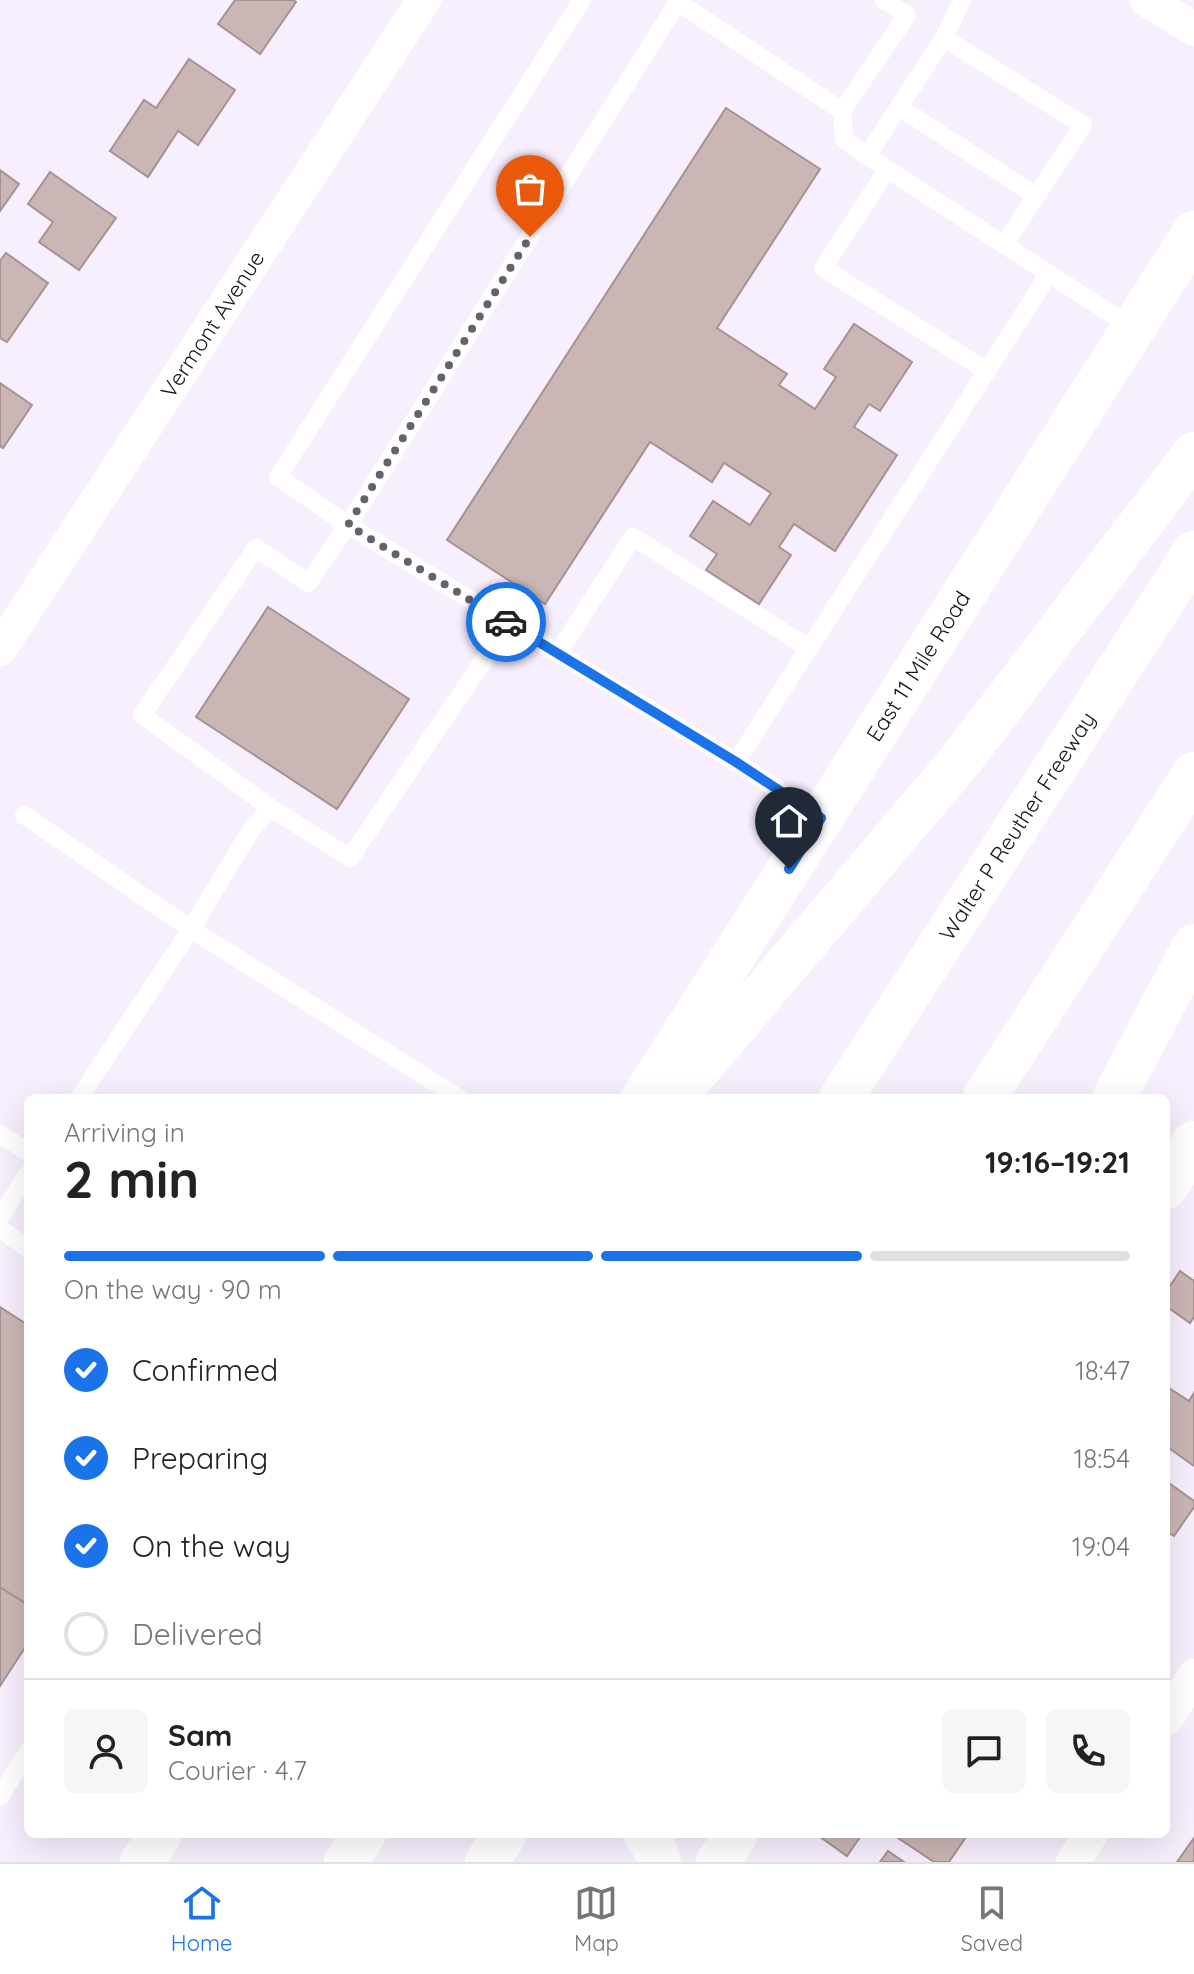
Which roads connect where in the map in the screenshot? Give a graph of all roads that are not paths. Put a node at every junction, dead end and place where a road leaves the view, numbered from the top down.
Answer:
1 (424, 0) edge
2 (582, 0) edge
3 (884, 0) edge
4 (962, 0) edge
5 (1147, 0) edge
6 (676, 1) edge
7 (1194, 29) edge
8 (944, 38) junction
9 (899, 107) junction
10 (842, 111) junction
11 (867, 156) junction
12 (887, 170) junction
13 (1036, 196) junction
14 (1194, 233) edge
15 (1004, 245) junction
16 (1049, 274) junction
17 (1133, 328) junction
18 (987, 371) junction
19 (1194, 454) edge
20 (348, 525) junction
21 (1194, 553) edge
22 (509, 623) junction
23 (809, 648) junction
24 (0, 649) edge
25 (558, 653) junction
26 (736, 762) junction
27 (1194, 774) edge
28 (271, 808) junction
29 (24, 815) dead end
30 (821, 818) junction
31 (191, 929) junction
32 (1194, 946) edge
33 (82, 1094) edge
34 (453, 1094) edge
35 (646, 1094) edge
36 (677, 1094) edge
37 (844, 1094) edge
38 (987, 1094) edge
39 (1116, 1094) edge
40 (0, 1134) edge
41 (1194, 1143) edge
42 (24, 1149) edge
43 (24, 1180) edge
44 (1170, 1181) edge
45 (0, 1218) edge
46 (24, 1244) edge
47 (1194, 1676) edge
48 (1170, 1713) edge
49 (24, 1758) edge
50 (0, 1797) edge
51 (157, 1838) edge
52 (361, 1838) edge
53 (502, 1838) edge
54 (650, 1838) edge
55 (733, 1838) edge
56 (1088, 1838) edge
57 (142, 1862) edge
58 (346, 1862) edge
59 (487, 1862) edge
60 (659, 1862) edge
61 (718, 1862) edge
62 (1073, 1862) edge

1 - 24 street, Vermont Avenue
2 - 20 lane
3 - 10 lane
4 - 8 lane
5 - 7 street
6 - 10 lane
6 - 20 lane
8 - 9 lane
8 - 13 lane
9 - 11 lane
9 - 13 lane
10 - 11 lane
11 - 12 lane
12 - 15 lane
12 - 18 lane
13 - 15 lane
14 - 17 main road, East 11 Mile Road
15 - 16 lane
16 - 17 lane
16 - 18 lane
17 - 30 main road, East 11 Mile Road
18 - 23 lane
19 - 36 main road
20 - 22 lane
20 - 28 lane
21 - 37 main road, Walter P Reuther Freeway
22 - 25 lane
22 - 28 lane
23 - 25 lane
23 - 26 lane
25 - 26 lane
26 - 30 lane
27 - 38 main road
28 - 31 lane
29 - 31 lane
30 - 35 main road, East 11 Mile Road
31 - 33 lane
31 - 34 lane
32 - 39 main road
40 - 42 lane
41 - 44 main road
43 - 45 lane
45 - 46 lane
47 - 48 street
49 - 50 lane
51 - 57 main road
52 - 58 main road
53 - 59 main road
54 - 60 main road
55 - 61 main road
56 - 62 street

